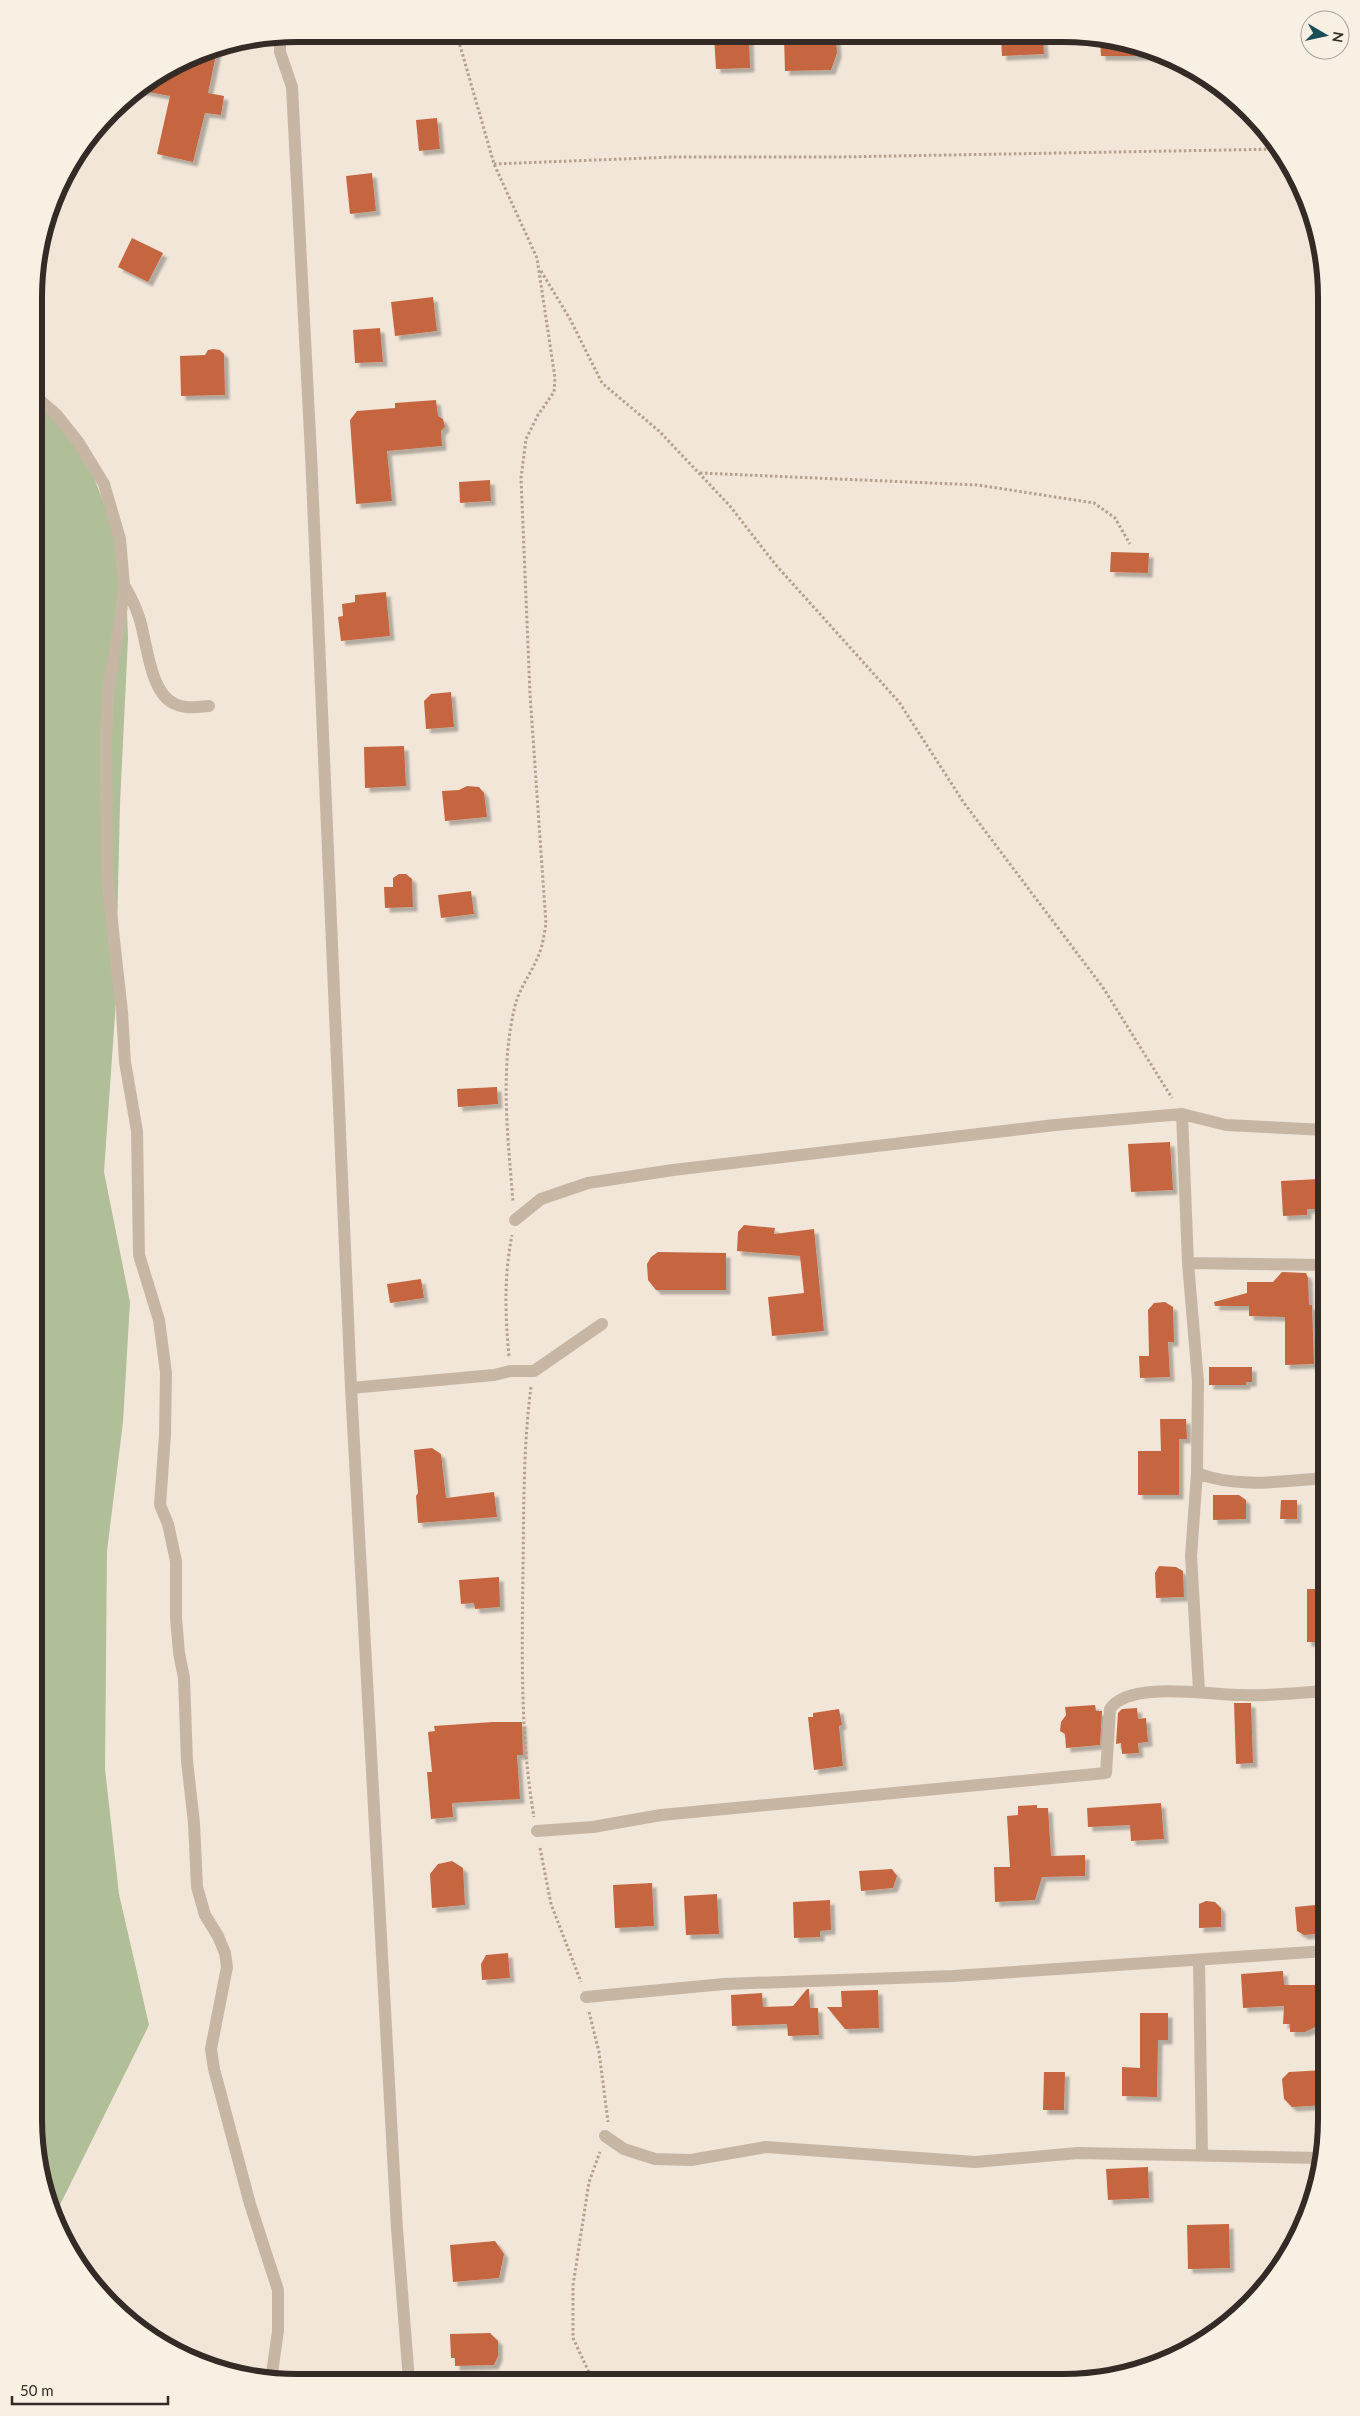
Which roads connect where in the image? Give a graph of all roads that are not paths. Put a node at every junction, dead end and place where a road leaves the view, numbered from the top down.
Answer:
1 (280, 43) edge
2 (42, 402) edge
3 (124, 585) junction
4 (209, 706) dead end
5 (1182, 1114) junction
6 (1318, 1130) edge
7 (515, 1220) road end
8 (1188, 1263) junction
9 (1318, 1265) edge
10 (602, 1324) dead end
11 (350, 1388) junction
12 (1197, 1473) junction
13 (1318, 1478) edge
14 (1199, 1691) junction
15 (1318, 1691) edge
16 (537, 1831) road end
17 (1318, 1953) edge
18 (1198, 1961) junction
19 (586, 1997) road end
20 (605, 2136) road end
21 (1202, 2155) junction
22 (1314, 2158) edge
23 (272, 2372) edge
24 (409, 2374) edge

1 - 11 street
2 - 3 street
3 - 4 street
3 - 23 street
5 - 6 street
5 - 7 street
5 - 8 street
8 - 9 street
8 - 12 street
10 - 11 street
11 - 24 street
12 - 13 street
12 - 14 street
14 - 15 street
14 - 16 street
17 - 18 street
18 - 19 street
18 - 21 street
20 - 21 street
21 - 22 street

